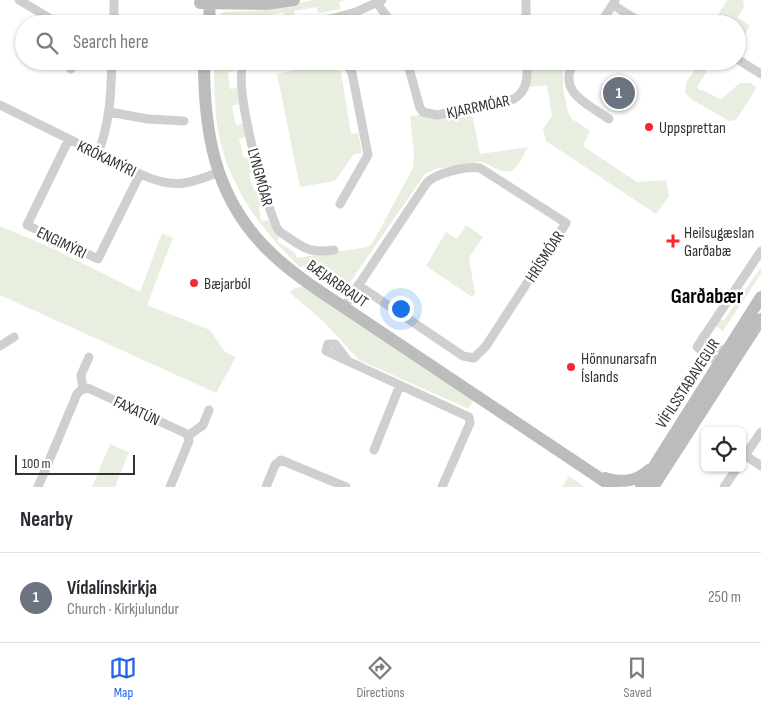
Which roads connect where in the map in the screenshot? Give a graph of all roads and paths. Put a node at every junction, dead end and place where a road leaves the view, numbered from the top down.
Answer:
1 (19, 0) edge
2 (114, 0) edge
3 (294, 0) edge
4 (526, 0) edge
5 (205, 1) edge
6 (378, 1) edge
7 (614, 2) edge
8 (44, 15) edge
9 (114, 15) edge
10 (202, 15) edge
11 (207, 15) edge
12 (349, 15) edge
13 (387, 15) edge
14 (526, 15) edge
15 (606, 15) edge
16 (632, 15) edge
17 (746, 65) edge
18 (111, 70) edge
19 (204, 70) edge
20 (241, 70) edge
21 (350, 70) edge
22 (409, 70) edge
23 (527, 70) edge
24 (570, 70) edge
25 (761, 74) edge
26 (0, 105) edge
27 (109, 112) junction
28 (609, 119) dead end
29 (184, 121) dead end
30 (69, 139) junction
31 (98, 153) junction
32 (219, 172) junction
33 (140, 174) junction
34 (340, 204) dead end
35 (334, 250) dead end
36 (761, 251) edge
37 (358, 285) junction
38 (761, 297) edge
39 (344, 307) junction
40 (761, 319) edge
41 (14, 337) dead end
42 (703, 337) junction
43 (0, 347) edge
44 (0, 353) edge
45 (89, 357) dead end
46 (348, 361) dead end
47 (727, 361) junction
48 (400, 384) junction
49 (83, 388) junction
50 (209, 410) dead end
51 (761, 432) edge
52 (188, 436) junction
53 (374, 450) dead end
54 (746, 455) edge
55 (746, 459) edge
56 (654, 464) junction
57 (761, 466) edge
58 (734, 472) edge
59 (599, 481) edge
60 (38, 487) edge
61 (170, 487) edge
62 (266, 487) edge
63 (346, 487) edge
64 (442, 487) edge
65 (613, 487) edge
66 (641, 487) edge
67 (653, 487) edge
68 (724, 487) edge

1 - 8 street
2 - 9 street
3 - 5 street
4 - 14 street
5 - 10 street
5 - 11 street
6 - 12 street
6 - 13 street
7 - 15 street
7 - 16 street
17 - 25 street
18 - 27 street
19 - 32 street, BÆJARBRAUT
20 - 35 street, LYNGMÓAR
21 - 34 street
22 - 23 street, KJARRMÓAR
24 - 28 street
26 - 30 street, KRÓKAMÝRI
27 - 29 street
27 - 31 street
30 - 31 street, KRÓKAMÝRI
30 - 33 street, ENGIMÝRI
31 - 33 street, KRÓKAMÝRI
32 - 33 street, KRÓKAMÝRI
32 - 39 street, BÆJARBRAUT
36 - 42 street
37 - 37 street, HRÍSMÓAR
37 - 39 street, HRÍSMÓAR
38 - 47 street, VÍFILSSTAÐAVEGUR
39 - 59 street, BÆJARBRAUT
40 - 47 street, VÍFILSSTAÐAVEGUR
41 - 43 street
42 - 47 street
42 - 47 street
43 - 44 street
45 - 49 street
46 - 48 street
47 - 56 street, VÍFILSSTAÐAVEGUR
47 - 67 street, VÍFILSSTAÐAVEGUR
48 - 53 street
48 - 64 street
49 - 52 street, FAXATÚN
49 - 60 street
50 - 52 street
51 - 54 street
52 - 61 street
55 - 57 street
56 - 59 street
56 - 66 street, VÍFILSSTAÐAVEGUR
58 - 68 street
59 - 65 street, BÆJARBRAUT
62 - 63 street

